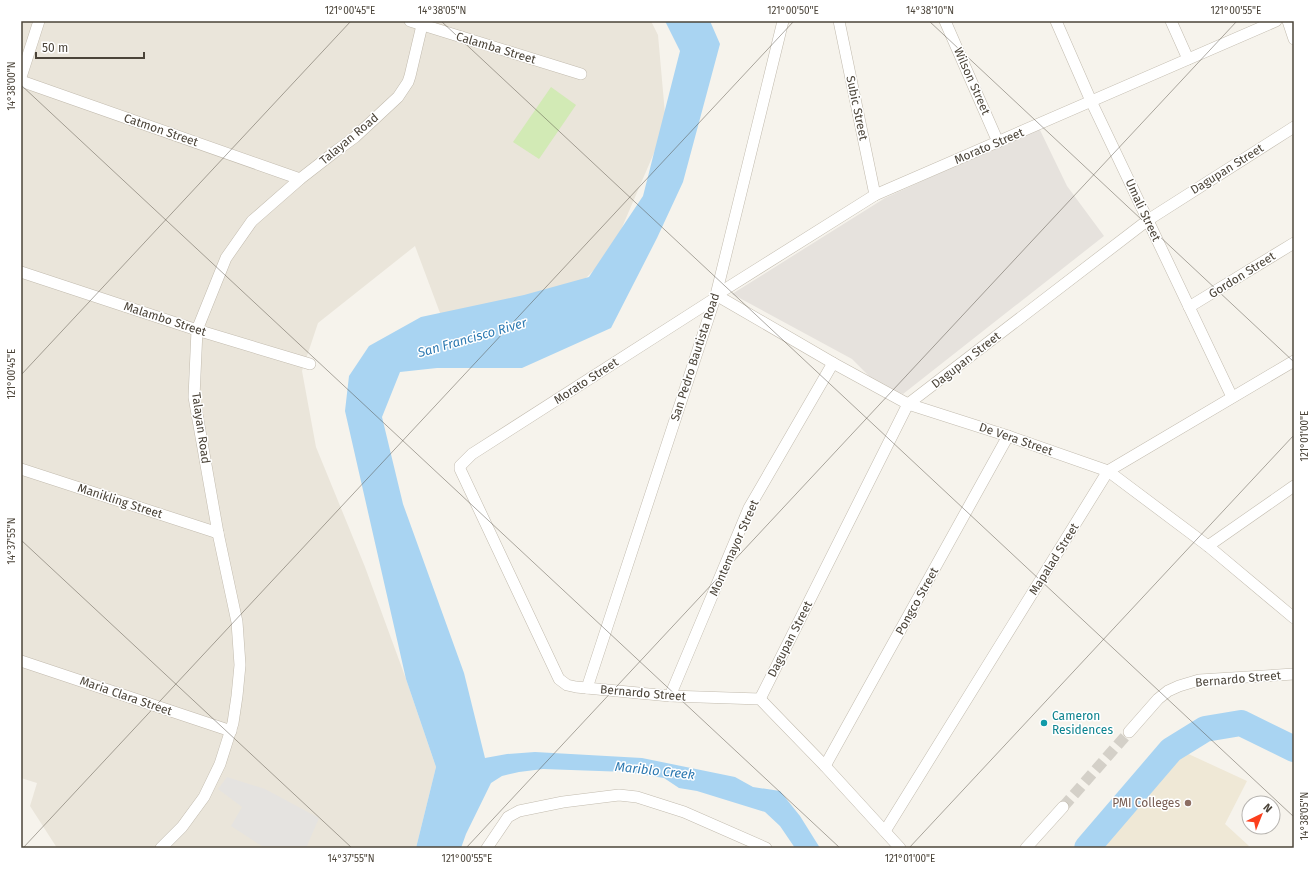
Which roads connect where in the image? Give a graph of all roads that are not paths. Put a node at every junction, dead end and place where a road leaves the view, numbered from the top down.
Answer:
1 (39, 21) edge
2 (410, 21) edge
3 (783, 21) edge
4 (839, 21) edge
5 (945, 21) edge
6 (1056, 21) edge
7 (1171, 21) edge
8 (1276, 21) edge
9 (1288, 21) edge
10 (423, 23) edge
11 (1294, 39) edge
12 (1188, 59) junction
13 (581, 74) dead end
14 (21, 77) edge
15 (21, 81) edge
16 (1091, 101) junction
17 (1294, 126) edge
18 (998, 142) junction
19 (300, 179) junction
20 (874, 195) junction
21 (1148, 220) junction
22 (1294, 243) edge
23 (21, 272) edge
24 (715, 297) junction
25 (1189, 307) junction
26 (198, 330) junction
27 (1294, 361) edge
28 (833, 363) junction
29 (310, 364) dead end
30 (1232, 397) junction
31 (908, 404) junction
32 (1008, 436) junction
33 (460, 466) joint
34 (21, 469) edge
35 (1108, 471) junction
36 (1294, 486) edge
37 (218, 533) junction
38 (1208, 546) junction
39 (1294, 618) edge
40 (21, 661) edge
41 (1294, 674) edge
42 (587, 688) junction
43 (670, 696) junction
44 (760, 699) junction
45 (231, 731) junction
46 (1129, 732) tunnel mouth
47 (825, 766) junction
48 (1063, 807) tunnel mouth
49 (885, 831) junction
50 (161, 848) edge
51 (487, 848) edge
52 (766, 848) edge
53 (900, 848) edge
54 (1026, 848) edge

1 - 14 street
2 - 10 street, Calamba Street
3 - 24 street, San Pedro Bautista Road
4 - 20 street, Subic Street
5 - 18 street, Wilson Street
6 - 16 street, Umali Street
7 - 12 street
8 - 12 street, Morato Street
9 - 11 street
10 - 13 street, Calamba Street
10 - 19 street, Talayan Road
12 - 16 street, Morato Street
15 - 19 street, Catmon Street
16 - 18 street, Morato Street
16 - 21 street, Umali Street
17 - 21 street, Dagupan Street
18 - 20 street, Morato Street
19 - 26 street, Talayan Road
20 - 24 street, Morato Street
21 - 25 street, Umali Street
21 - 31 street, Dagupan Street
22 - 25 street, Gordon Street
23 - 26 street, Malambo Street
24 - 28 street, De Vera Street
24 - 33 street, Morato Street
24 - 42 street, San Pedro Bautista Road
25 - 30 street, Umali Street
26 - 29 street, Malambo Street
26 - 37 street, Talayan Road
27 - 30 street, Mapalad Street
28 - 31 street, De Vera Street
28 - 43 street, Montemayor Street
30 - 35 street, Mapalad Street
31 - 32 street, De Vera Street
31 - 44 street, Dagupan Street
32 - 35 street, De Vera Street
32 - 47 street, Pongco Street
33 - 42 street, Bernardo Street
34 - 37 street, Manikling Street
35 - 38 street, De Vera Street
35 - 49 street, Mapalad Street
36 - 38 street
37 - 45 street, Talayan Road
38 - 39 street, De Vera Street
40 - 45 street, Maria Clara Street
41 - 46 street, Bernardo Street
42 - 43 street, Bernardo Street
43 - 44 street, Bernardo Street
44 - 47 street
45 - 50 street, Talayan Road
47 - 49 street
48 - 54 street
49 - 53 street
51 - 52 street

